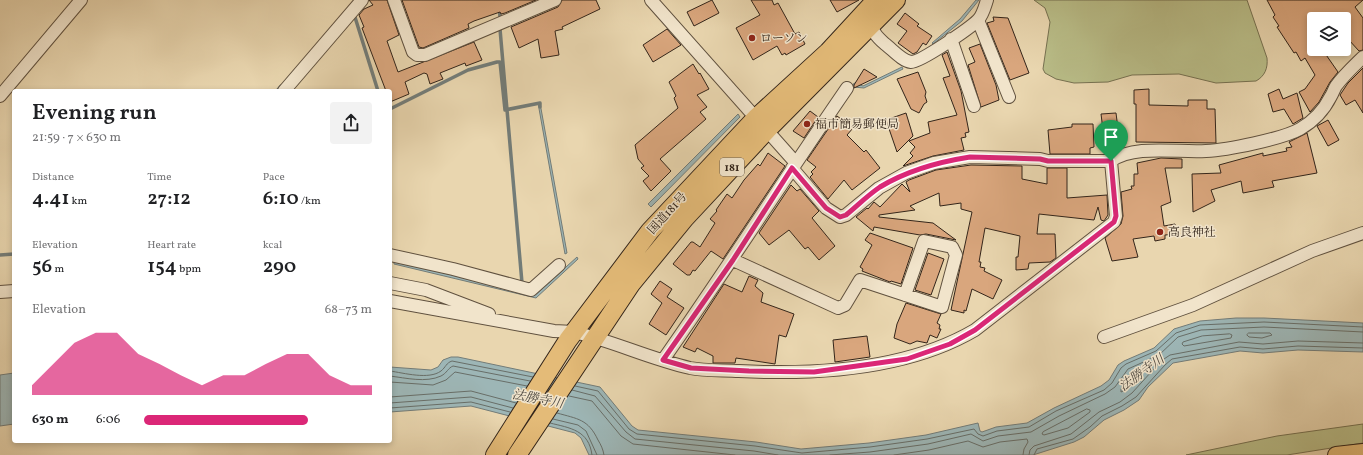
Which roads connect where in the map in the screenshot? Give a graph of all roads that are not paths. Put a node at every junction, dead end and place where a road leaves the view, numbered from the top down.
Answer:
1 (81, 0) edge
2 (362, 0) edge
3 (394, 0) edge
4 (555, 0) edge
5 (652, 0) edge
6 (896, 0) edge
7 (987, 0) edge
8 (871, 2) edge
9 (978, 20) junction
10 (871, 26) junction
11 (951, 39) junction
12 (1363, 57) edge
13 (847, 88) dead end
14 (286, 89) edge
15 (5, 91) edge
16 (1009, 97) dead end
17 (974, 106) dead end
18 (761, 124) junction
19 (1111, 161) junction
20 (794, 165) junction
21 (1363, 233) edge
22 (392, 255) edge
23 (733, 260) junction
24 (559, 265) dead end
25 (392, 283) edge
26 (12, 291) edge
27 (0, 292) edge
28 (905, 295) junction
29 (392, 301) edge
30 (495, 320) junction
31 (571, 336) junction
32 (1104, 337) dead end
33 (591, 343) junction
34 (663, 360) junction
35 (1363, 452) edge
36 (495, 455) edge
37 (517, 455) edge
38 (1336, 455) edge

1 - 15 street
2 - 14 street
3 - 4 street
5 - 18 street
6 - 10 highway, 国道181号 / 181
7 - 9 street
8 - 10 street
8 - 18 highway, 国道181号 / 181
9 - 11 street
9 - 16 street
10 - 11 street
10 - 18 highway, 国道181号 / 181
11 - 17 street
12 - 19 street
13 - 20 street
18 - 20 street
18 - 31 highway, 国道181号 / 181
18 - 33 highway, 国道181号 / 181
19 - 20 street
19 - 34 street
20 - 23 street
21 - 32 street
22 - 24 street
23 - 28 street
23 - 34 street
25 - 30 street
26 - 27 street
28 - 28 street
29 - 30 street
30 - 31 street
31 - 33 street
31 - 36 highway, 国道181号 / 181
33 - 34 street
33 - 37 highway, 国道181号 / 181
35 - 38 main road

